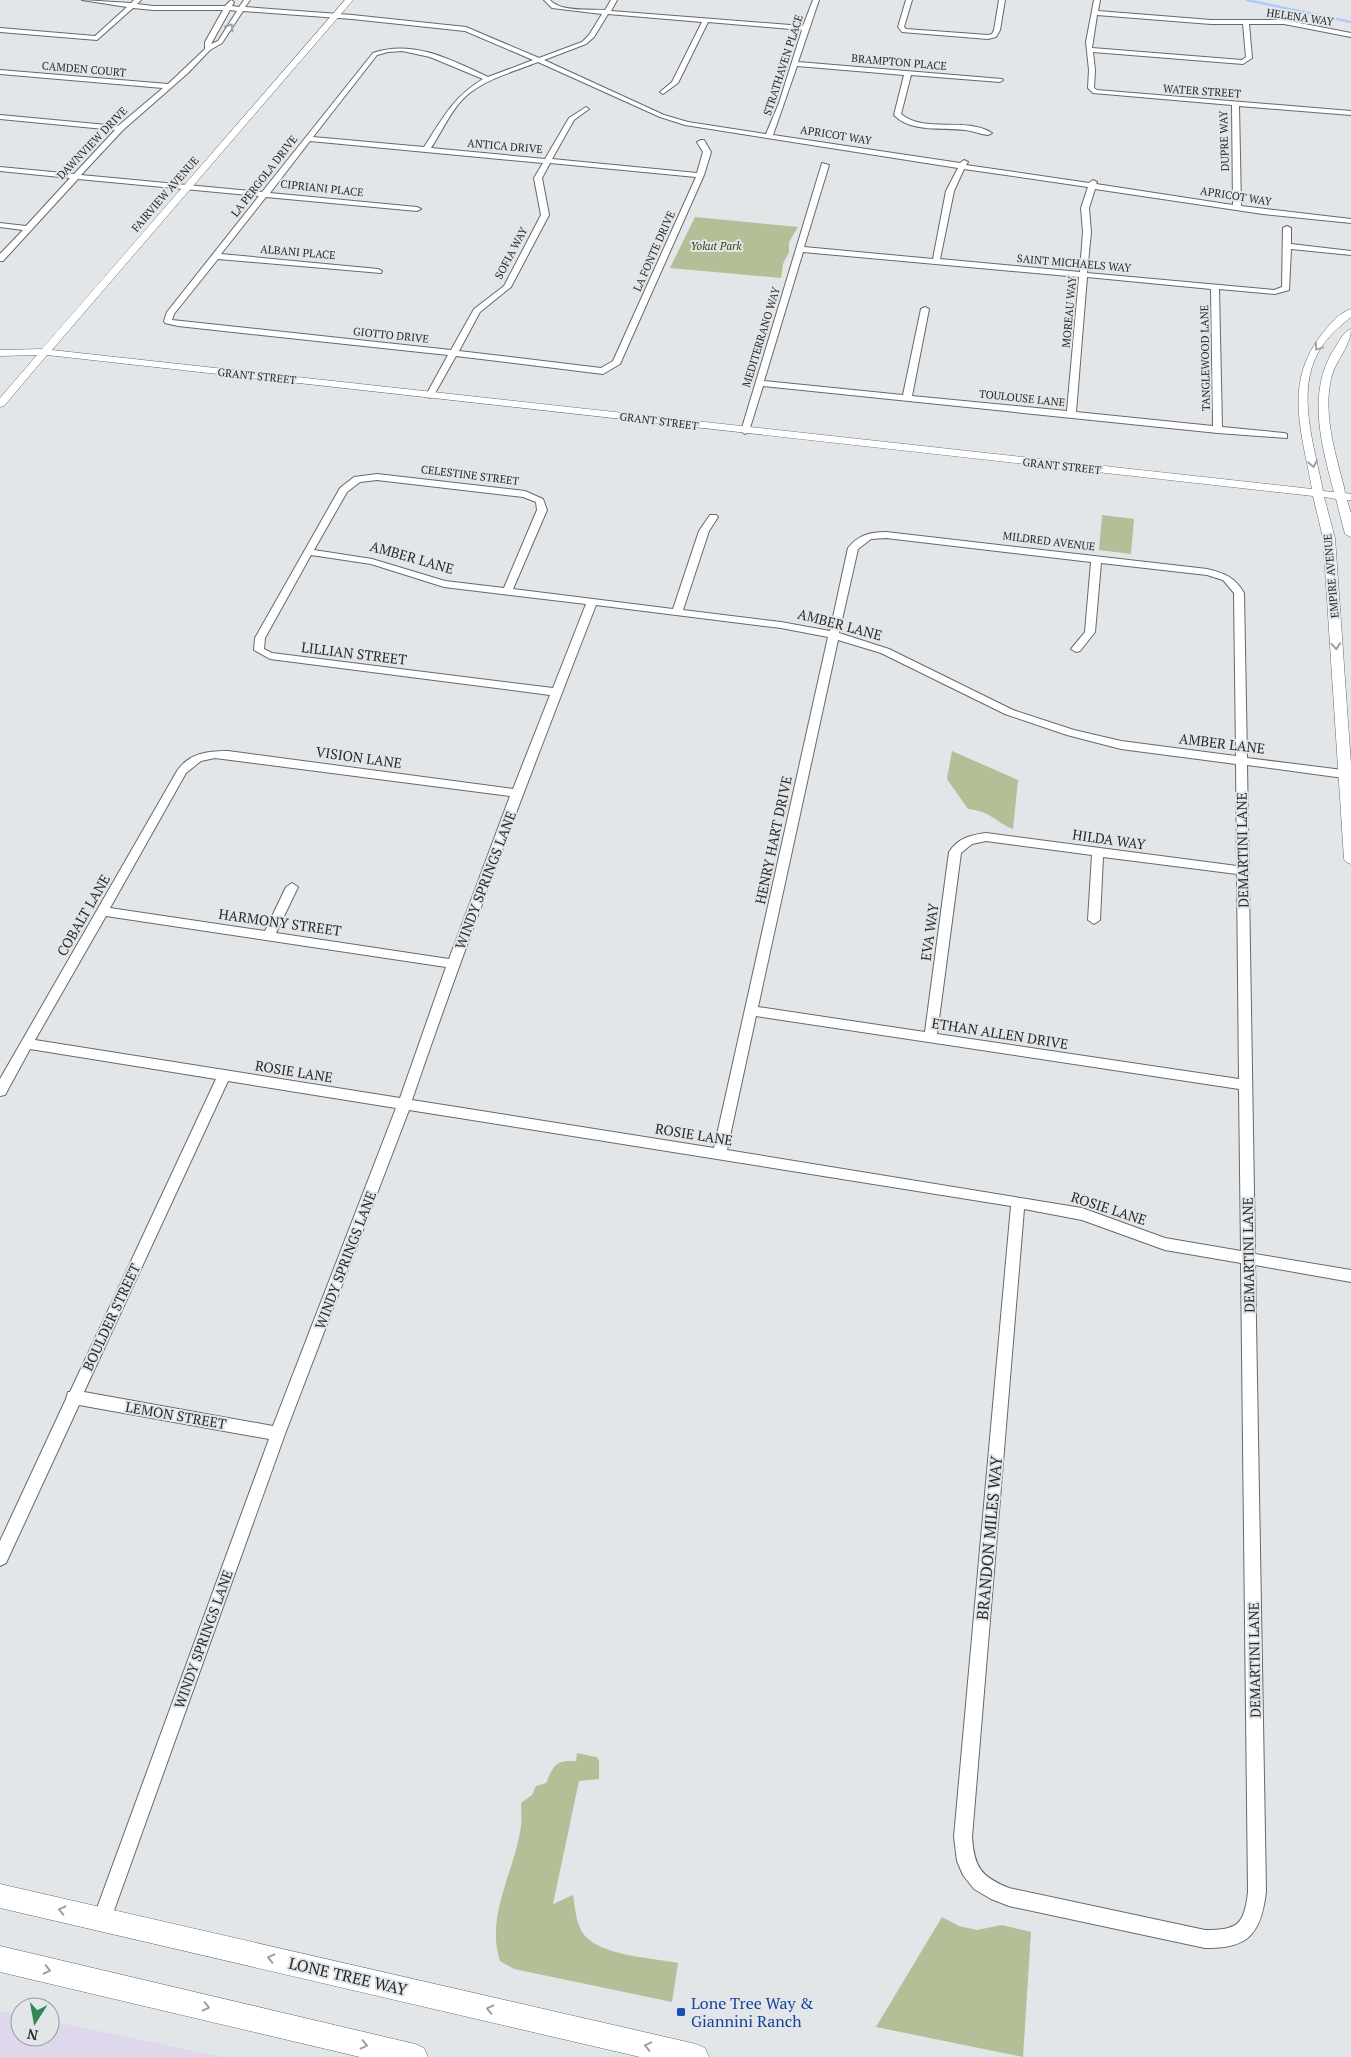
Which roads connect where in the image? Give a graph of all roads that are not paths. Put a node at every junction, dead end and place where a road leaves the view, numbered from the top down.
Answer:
1 (85, 0) edge
2 (349, 0) edge
3 (548, 0) edge
4 (614, 0) edge
5 (816, 0) edge
6 (909, 0) edge
7 (1002, 0) edge
8 (1097, 0) edge
9 (136, 2) edge
10 (231, 4) edge
11 (244, 4) edge
12 (608, 12) junction
13 (1093, 14) junction
14 (336, 15) junction
15 (706, 20) junction
16 (1246, 21) junction
17 (805, 28) junction
18 (0, 30) edge
19 (1351, 35) edge
20 (208, 49) junction
21 (1089, 50) junction
22 (546, 59) junction
23 (796, 64) junction
24 (0, 72) edge
25 (908, 73) junction
26 (488, 79) junction
27 (1000, 80) dead end
28 (167, 86) junction
29 (663, 92) dead end
30 (1235, 104) junction
31 (586, 109) dead end
32 (1351, 113) edge
33 (0, 117) edge
34 (120, 128) junction
35 (988, 133) dead end
36 (770, 135) junction
37 (308, 139) junction
38 (701, 142) dead end
39 (426, 150) junction
40 (546, 162) junction
41 (963, 164) junction
42 (825, 165) dead end
43 (0, 169) edge
44 (700, 175) junction
45 (76, 176) junction
46 (1092, 184) junction
47 (187, 187) junction
48 (265, 194) junction
49 (1237, 205) junction
50 (417, 209) dead end
51 (1351, 217) edge
52 (1351, 221) edge
53 (0, 225) edge
54 (27, 228) junction
55 (1287, 228) dead end
56 (1286, 246) junction
57 (799, 249) junction
58 (1351, 253) edge
59 (216, 256) junction
60 (0, 259) edge
61 (936, 262) junction
62 (378, 271) dead end
63 (1084, 275) junction
64 (1215, 287) junction
65 (925, 309) dead end
66 (1351, 312) edge
67 (168, 321) joint
68 (1351, 332) edge
69 (44, 352) junction
70 (0, 353) edge
71 (452, 353) junction
72 (610, 368) joint
73 (759, 383) junction
74 (430, 395) junction
75 (907, 398) junction
76 (0, 404) edge
77 (1071, 415) junction
78 (1218, 430) junction
79 (745, 432) junction
80 (1284, 436) dead end
81 (1318, 494) junction
82 (1346, 496) edge
83 (713, 517) dead end
84 (1351, 534) edge
85 (866, 537) joint
86 (308, 552) junction
87 (1096, 559) junction
88 (1229, 579) joint
89 (507, 592) junction
90 (592, 602) junction
91 (677, 612) junction
92 (834, 635) junction
93 (1076, 649) dead end
94 (556, 692) junction
95 (197, 758) joint
96 (1241, 761) junction
97 (1348, 774) edge
98 (518, 793) junction
99 (971, 839) joint
100 (1098, 852) junction
101 (1351, 859) edge
102 (1242, 871) junction
103 (292, 887) dead end
104 (102, 911) junction
105 (1094, 920) dead end
106 (269, 936) junction
107 (453, 964) junction
108 (750, 1011) junction
109 (930, 1038) junction
110 (27, 1044) junction
111 (224, 1076) junction
112 (1245, 1085) junction
113 (0, 1091) edge
114 (404, 1104) junction
115 (719, 1155) junction
116 (1018, 1202) junction
117 (1248, 1260) junction
118 (1351, 1276) edge
119 (73, 1397) junction
120 (278, 1434) junction
121 (0, 1558) edge
122 (0, 1896) edge
123 (102, 1919) junction
124 (1245, 1932) joint
125 (0, 1959) edge
126 (415, 2057) edge
127 (696, 2057) edge

1 - 9 street, APRICOT WAY
2 - 14 street, FAIRVIEW AVENUE
3 - 12 street
4 - 12 street
5 - 17 street, STRATHAVEN PLACE
6 - 7 street
8 - 13 street
9 - 10 street, APRICOT WAY
9 - 18 street
10 - 11 street, APRICOT WAY
10 - 20 street, DAWNVIEW DRIVE
11 - 14 street, APRICOT WAY
20 -> 11 street, DAWNVIEW DRIVE
12 - 15 street
12 - 22 street
13 - 16 street, HELENA WAY
13 - 21 street
14 - 22 street, APRICOT WAY
14 - 47 street, FAIRVIEW AVENUE
15 - 17 street
15 - 29 street
16 - 19 street, HELENA WAY
16 - 21 street
17 - 23 street, STRATHAVEN PLACE
20 - 28 street, DAWNVIEW DRIVE
21 - 30 street, WATER STREET
22 - 26 street
22 - 36 street, APRICOT WAY
22 - 36 street, APRICOT WAY
23 - 25 street, BRAMPTON PLACE
23 - 36 street, STRATHAVEN PLACE
24 - 28 street, CAMDEN COURT
25 - 27 street, BRAMPTON PLACE
25 - 35 street
26 - 37 street, LA PERGOLA DRIVE
26 - 39 street
28 - 34 street, DAWNVIEW DRIVE
30 - 32 street, WATER STREET
30 - 49 street, DUPRE WAY
31 - 40 street, SOFIA WAY
33 - 34 street
34 - 45 street, DAWNVIEW DRIVE
36 - 41 street, APRICOT WAY
37 - 39 street, ANTICA DRIVE
37 - 48 street, LA PERGOLA DRIVE
38 - 44 street, LA FONTE DRIVE
39 - 40 street, ANTICA DRIVE
40 - 44 street, ANTICA DRIVE
40 - 71 street, SOFIA WAY
41 - 46 street, APRICOT WAY
41 - 61 street
42 - 57 street, MEDITERRANO WAY
43 - 45 street, CIPRIANI PLACE
44 - 72 street, LA FONTE DRIVE
45 - 47 street, CIPRIANI PLACE
45 - 54 street, DAWNVIEW DRIVE
46 - 49 street, APRICOT WAY
46 - 63 street, MOREAU WAY
47 - 48 street, CIPRIANI PLACE
47 - 69 street, FAIRVIEW AVENUE
48 - 50 street, CIPRIANI PLACE
48 - 59 street, LA PERGOLA DRIVE
49 - 51 street, APRICOT WAY
49 - 52 street, APRICOT WAY
53 - 54 street
54 - 60 street, DAWNVIEW DRIVE
55 - 56 street, SAINT MICHAELS WAY
56 - 58 street
56 - 64 street, SAINT MICHAELS WAY
57 - 61 street, SAINT MICHAELS WAY
57 - 73 street, MEDITERRANO WAY
59 - 62 street, ALBANI PLACE
59 - 67 street, LA PERGOLA DRIVE
61 - 63 street, SAINT MICHAELS WAY
63 - 64 street, SAINT MICHAELS WAY
63 - 77 street, MOREAU WAY
64 - 78 street, TANGLEWOOD LANE
65 - 75 street
66 -> 81 street, EMPIRE AVENUE
67 - 71 street, GIOTTO DRIVE
68 - 82 street, EMPIRE AVENUE
69 - 70 street, GRANT STREET
69 - 74 street, GRANT STREET
69 - 76 street, FAIRVIEW AVENUE
71 - 72 street, GIOTTO DRIVE
71 - 74 street, SOFIA WAY
73 - 75 street, TOULOUSE LANE
73 - 79 street, MEDITERRANO WAY
74 - 79 street, GRANT STREET
75 - 77 street, TOULOUSE LANE
77 - 78 street, TOULOUSE LANE
78 - 80 street, TOULOUSE LANE
79 - 81 street, GRANT STREET
81 - 82 street, GRANT STREET
81 -> 97 street, EMPIRE AVENUE
82 - 84 street, EMPIRE AVENUE
83 - 91 street
85 - 87 street, MILDRED AVENUE
85 - 92 street, HENRY HART DRIVE
86 - 89 street, AMBER LANE
86 - 89 street, CELESTINE STREET
86 - 94 street, LILLIAN STREET
87 - 88 street, MILDRED AVENUE
87 - 93 street
88 - 96 street, DEMARTINI LANE
89 - 90 street, AMBER LANE
90 - 91 street, AMBER LANE
90 - 94 street, WINDY SPRINGS LANE
91 - 92 street, AMBER LANE
92 - 96 street, AMBER LANE
92 - 108 street, HENRY HART DRIVE
94 - 98 street, WINDY SPRINGS LANE
95 - 98 street, VISION LANE
95 - 104 street, COBALT LANE
96 - 97 street, AMBER LANE
96 - 102 street, DEMARTINI LANE
97 - 101 street, EMPIRE AVENUE
98 - 107 street, WINDY SPRINGS LANE
99 - 100 street, HILDA WAY
99 - 109 street, EVA WAY
100 - 102 street, HILDA WAY
100 - 105 street
102 - 112 street, DEMARTINI LANE
103 - 106 street
104 - 106 street, HARMONY STREET
104 - 110 street, COBALT LANE
106 - 107 street, HARMONY STREET
107 - 114 street, WINDY SPRINGS LANE
108 - 109 street, ETHAN ALLEN DRIVE
108 - 115 street, HENRY HART DRIVE
109 - 112 street, ETHAN ALLEN DRIVE
110 - 111 street, ROSIE LANE
110 - 113 street, COBALT LANE
111 - 114 street, ROSIE LANE
111 - 119 street, BOULDER STREET
112 - 117 street, DEMARTINI LANE
114 - 115 street, ROSIE LANE
114 - 120 street, WINDY SPRINGS LANE
115 - 116 street, ROSIE LANE
116 - 117 street, ROSIE LANE
116 - 124 street, BRANDON MILES WAY
117 - 118 street, ROSIE LANE
117 - 124 street, DEMARTINI LANE
119 - 120 street, LEMON STREET
119 - 121 street, BOULDER STREET
120 - 123 street, WINDY SPRINGS LANE
123 -> 122 main road, LONE TREE WAY
127 -> 123 main road, LONE TREE WAY
125 -> 126 main road

